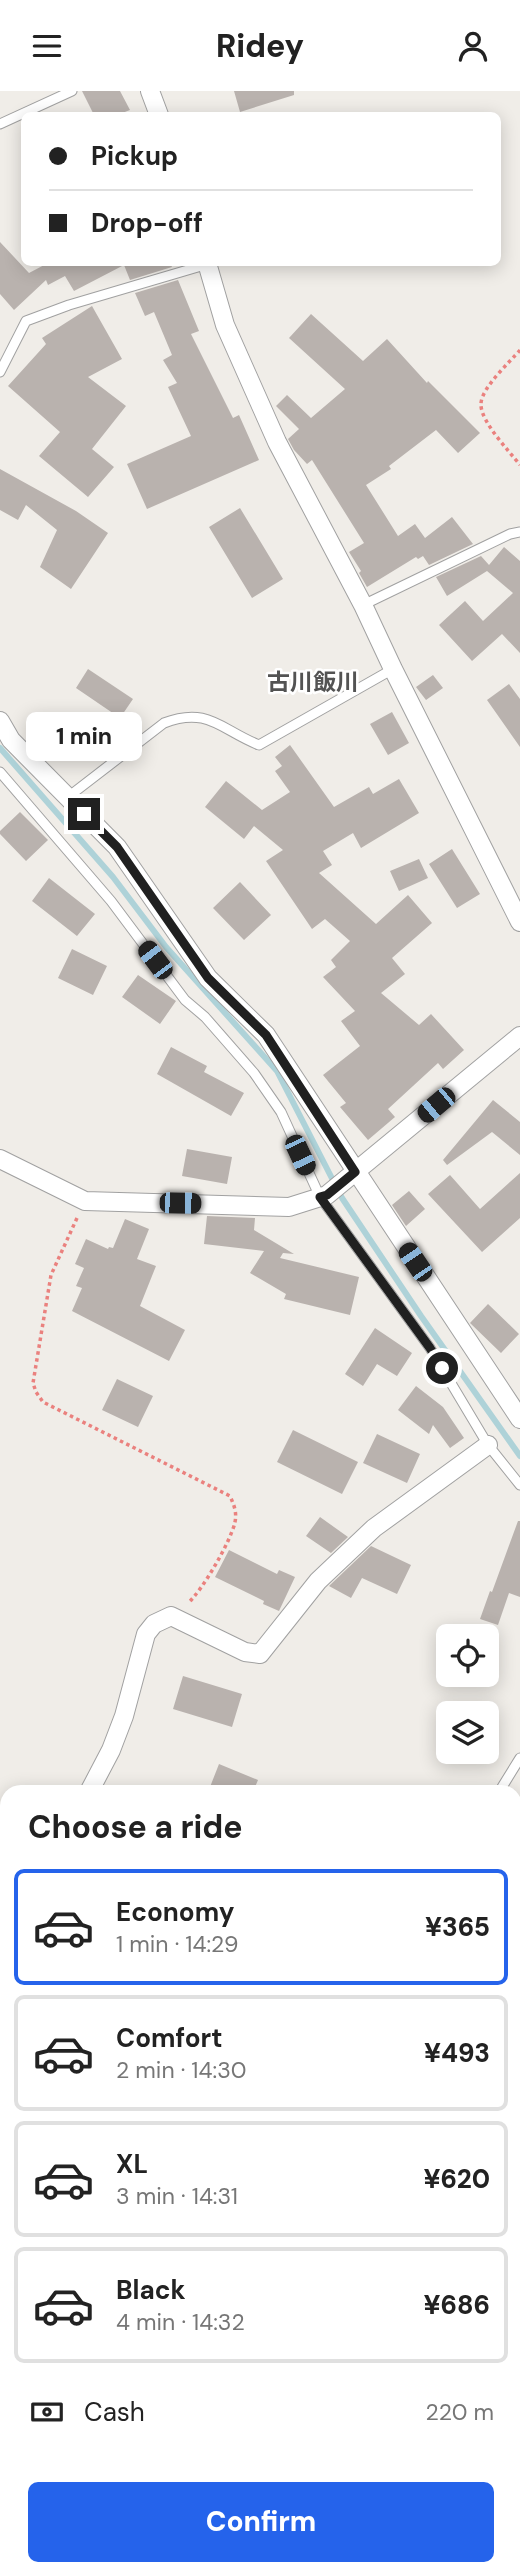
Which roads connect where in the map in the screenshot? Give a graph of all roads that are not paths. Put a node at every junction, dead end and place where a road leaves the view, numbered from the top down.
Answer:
1 (72, 91) edge
2 (150, 91) edge
3 (26, 112) edge
4 (158, 112) edge
5 (21, 114) edge
6 (0, 124) edge
7 (197, 266) edge
8 (208, 266) edge
9 (0, 372) edge
10 (520, 532) edge
11 (363, 605) junction
12 (393, 669) junction
13 (0, 721) edge
14 (0, 772) edge
15 (68, 797) junction
16 (520, 922) edge
17 (520, 1036) edge
18 (0, 1159) edge
19 (355, 1172) junction
20 (323, 1196) junction
21 (520, 1419) edge
22 (488, 1445) junction
23 (520, 1485) edge
24 (520, 1759) edge
25 (93, 1785) edge
26 (503, 1785) edge

1 - 3 lane
2 - 4 street
5 - 6 lane
7 - 9 lane
8 - 11 street
10 - 11 lane
11 - 12 street
12 - 15 lane
12 - 16 street
13 - 15 street
14 - 20 lane
15 - 19 street
17 - 19 street
18 - 20 street
19 - 20 street
19 - 21 street
20 - 22 lane
22 - 23 lane
22 - 25 street
24 - 26 lane

